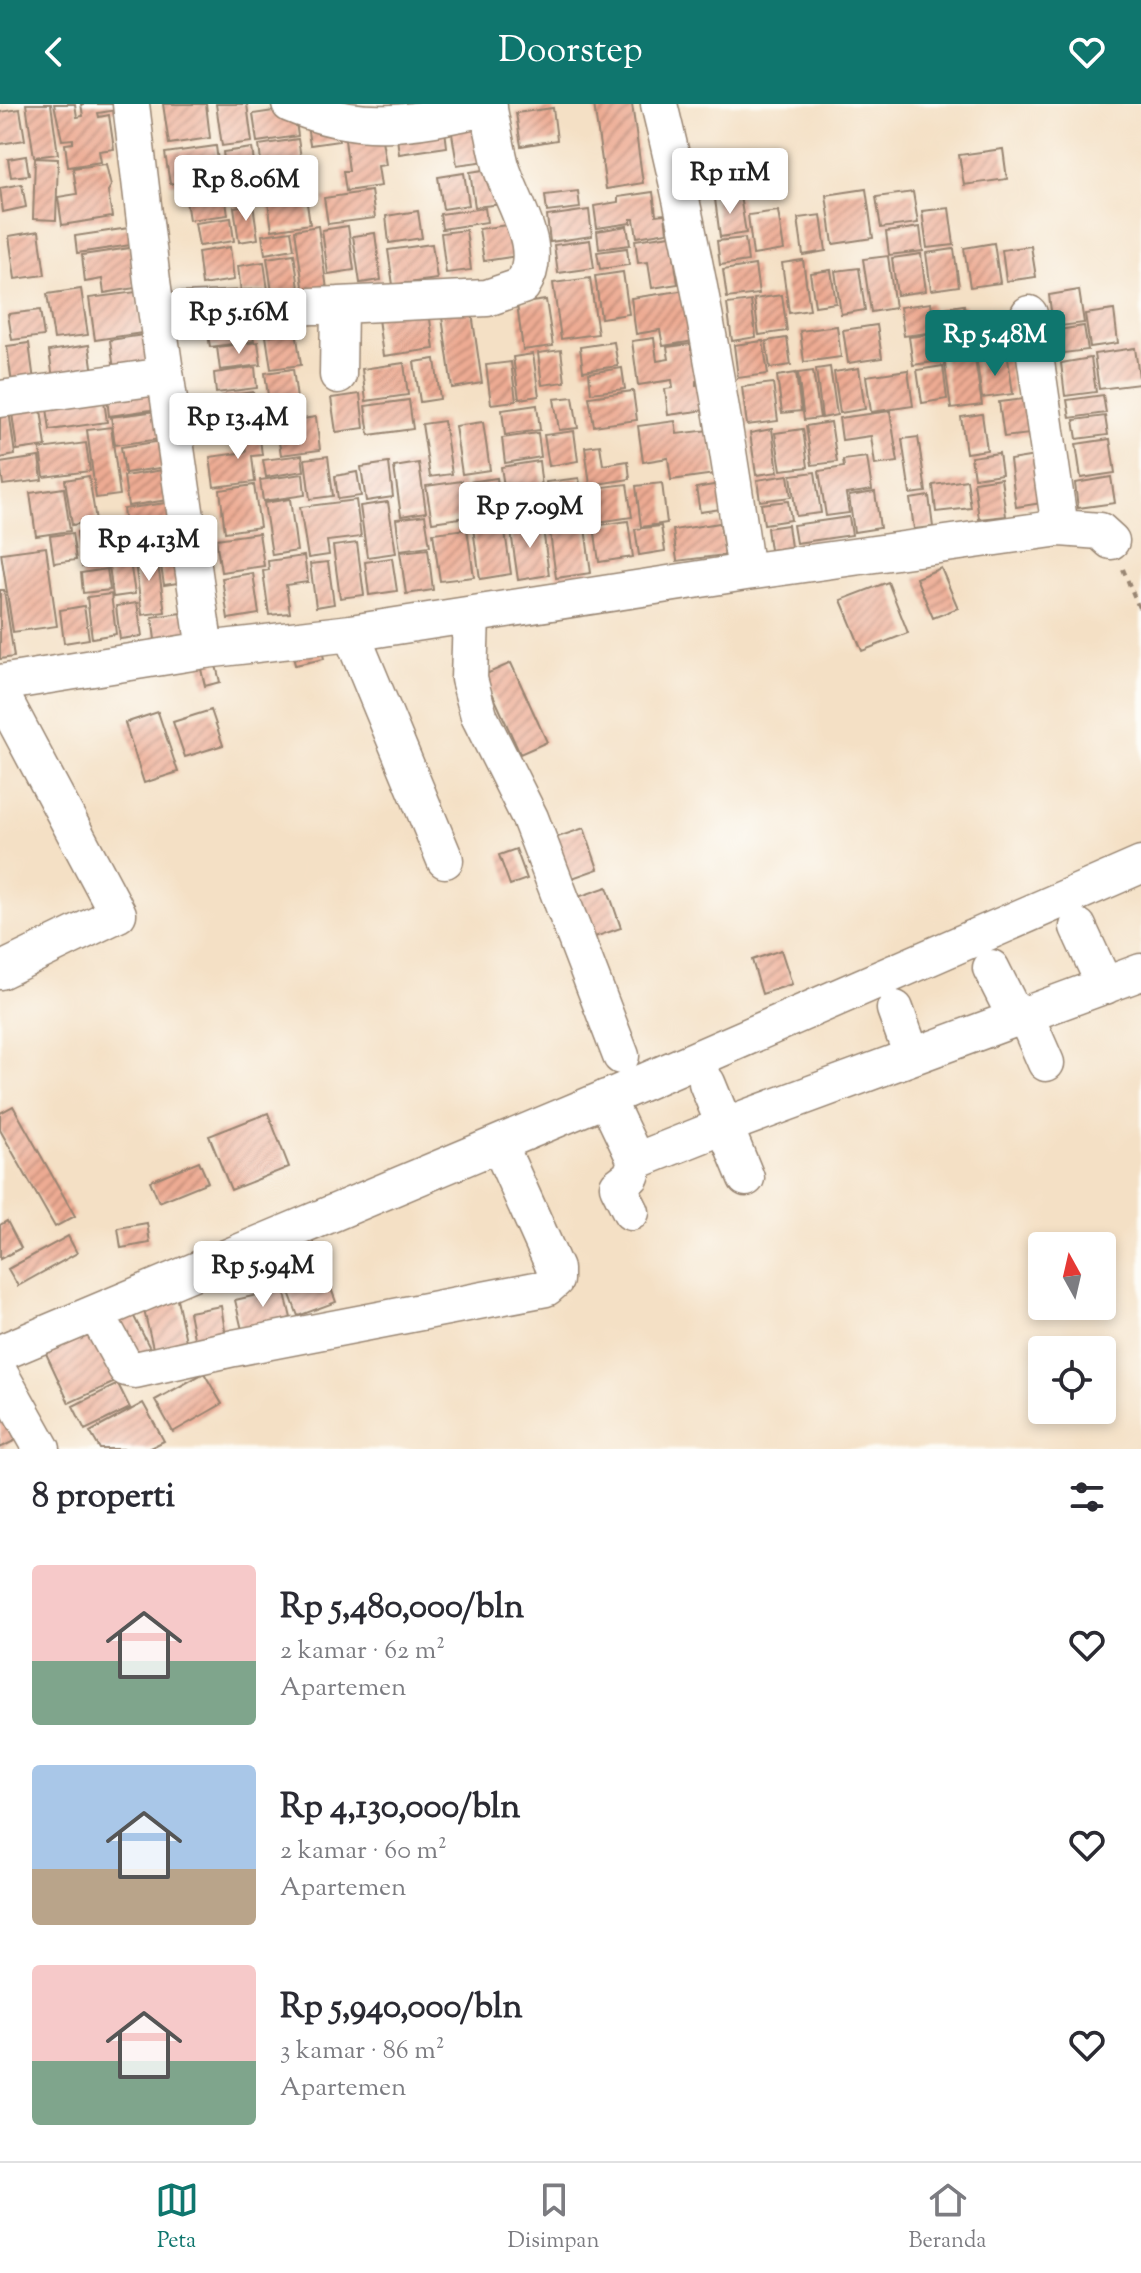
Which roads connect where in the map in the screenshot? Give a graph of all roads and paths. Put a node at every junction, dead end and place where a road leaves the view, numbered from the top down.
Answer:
1 (131, 104) edge
2 (290, 104) edge
3 (659, 104) edge
4 (488, 106) edge
5 (339, 305) junction
6 (157, 312) junction
7 (1029, 314) dead end
8 (338, 375) dead end
9 (165, 376) junction
10 (0, 399) edge
11 (1060, 528) junction
12 (1111, 541) joint
13 (746, 572) junction
14 (1141, 613) edge
15 (471, 615) junction
16 (351, 633) junction
17 (205, 650) junction
18 (0, 683) edge
19 (0, 692) edge
20 (445, 860) dead end
21 (1141, 865) edge
22 (1078, 927) dead end
23 (991, 968) dead end
24 (0, 971) edge
25 (1141, 972) edge
26 (1105, 986) junction
27 (895, 1009) dead end
28 (1020, 1016) junction
29 (621, 1056) dead end
30 (912, 1056) junction
31 (1046, 1063) dead end
32 (707, 1083) dead end
33 (606, 1098) junction
34 (724, 1126) junction
35 (499, 1144) junction
36 (636, 1161) junction
37 (746, 1178) dead end
38 (631, 1212) dead end
39 (96, 1313) junction
40 (0, 1353) edge
41 (0, 1374) edge
42 (42, 1449) edge

1 - 6 street
2 - 4 street
3 - 13 street
4 - 5 street
5 - 6 street
5 - 8 street
6 - 9 street
7 - 11 street
9 - 10 street
9 - 17 street
11 - 12 street
11 - 13 street
12 - 14 path
13 - 15 street
15 - 16 street
15 - 29 street
16 - 17 street
16 - 20 street
17 - 18 street
19 - 24 street
21 - 33 street
22 - 26 street
23 - 28 street
25 - 26 street
26 - 28 street
27 - 30 street
28 - 30 street
28 - 31 street
30 - 34 street
32 - 34 street
33 - 35 street
33 - 36 street
34 - 36 street
34 - 37 street
35 - 39 street
35 - 39 street
36 - 38 street
39 - 40 street
41 - 42 street

